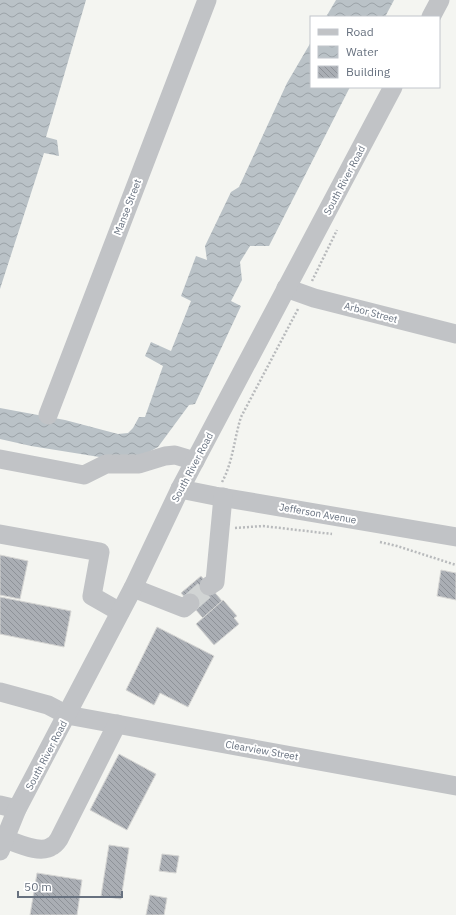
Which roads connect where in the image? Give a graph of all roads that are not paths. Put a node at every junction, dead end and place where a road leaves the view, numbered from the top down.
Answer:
1 (207, 0) edge
2 (440, 0) edge
3 (432, 16) edge
4 (393, 88) edge
5 (286, 288) junction
6 (456, 334) edge
7 (48, 415) dead end
8 (0, 459) edge
9 (195, 461) junction
10 (180, 489) junction
11 (219, 497) junction
12 (0, 534) edge
13 (456, 537) edge
14 (210, 586) tunnel mouth
15 (133, 588) junction
16 (190, 603) tunnel mouth
17 (120, 612) junction
18 (0, 692) edge
19 (67, 714) junction
20 (117, 724) junction
21 (456, 786) edge
22 (9, 807) edge
23 (2, 845) edge

1 - 7 street, Manse Street
2 - 3 street
4 - 5 street, South River Road
5 - 6 street, Arbor Street
5 - 9 street, South River Road
8 - 9 street
9 - 10 street, South River Road
10 - 11 street, Jefferson Avenue
10 - 15 street, South River Road
11 - 13 street, Jefferson Avenue
11 - 14 street
12 - 17 street
15 - 16 street
15 - 17 street, South River Road
17 - 19 street, South River Road
18 - 19 street, Clearview Street
19 - 20 street, Clearview Street
19 - 22 street, South River Road
20 - 21 street, Clearview Street
20 - 23 street
22 - 23 street, South River Road

